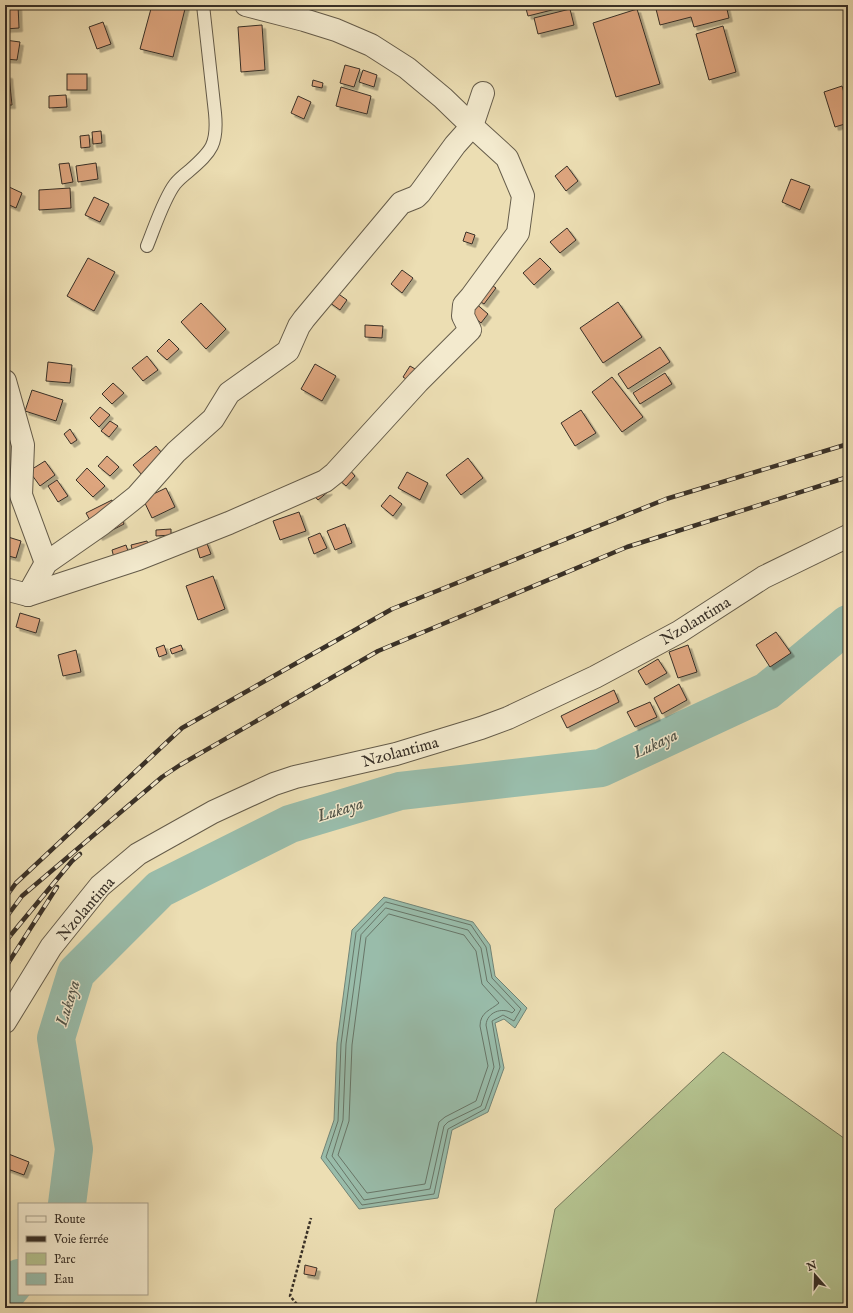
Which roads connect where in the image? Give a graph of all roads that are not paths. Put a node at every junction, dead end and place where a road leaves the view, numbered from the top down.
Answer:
1 (203, 5) edge
2 (246, 5) edge
3 (483, 93) dead end
4 (472, 126) junction
5 (146, 246) dead end
6 (5, 381) edge
7 (848, 536) edge
8 (46, 563) junction
9 (5, 589) edge
10 (28, 594) junction
11 (5, 1022) edge

1 - 5 lane
2 - 4 street
3 - 4 street
4 - 8 street
4 - 10 street
6 - 8 street
7 - 11 street, Nzolantima
8 - 10 street
9 - 10 street

